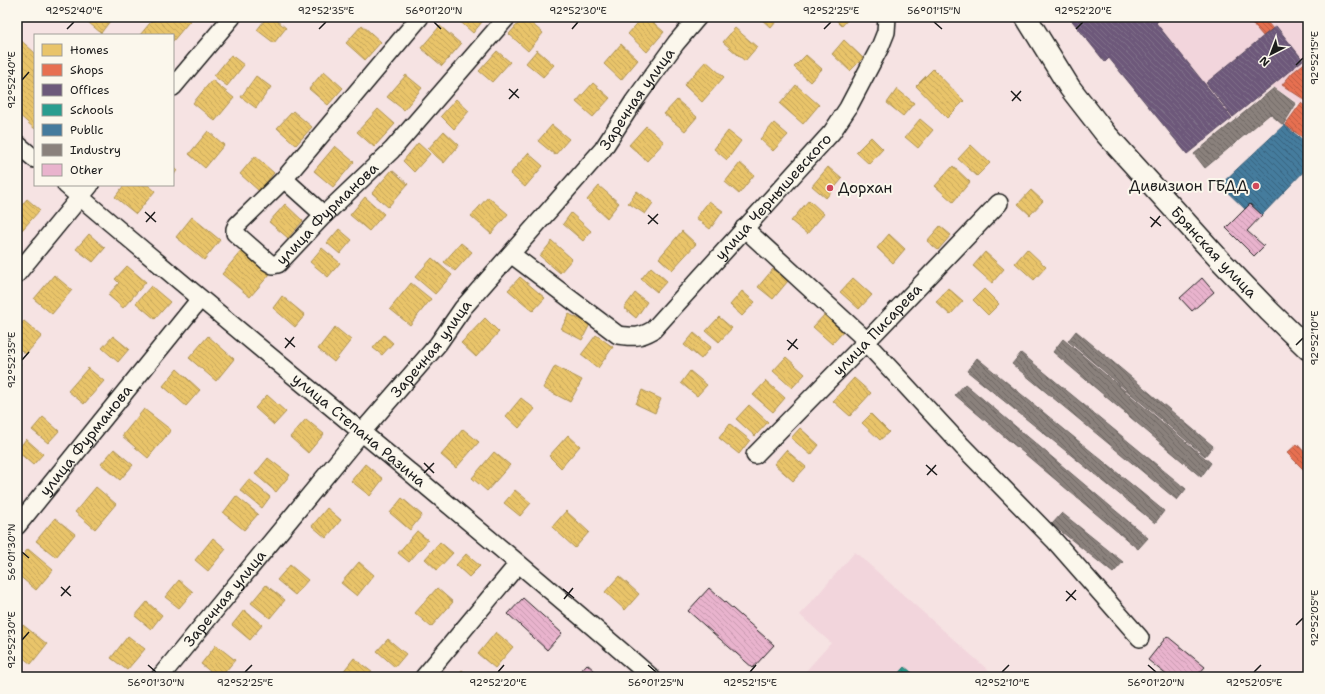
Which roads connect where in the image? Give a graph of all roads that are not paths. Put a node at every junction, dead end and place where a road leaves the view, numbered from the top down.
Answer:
1 (232, 17) edge
2 (420, 17) edge
3 (507, 17) edge
4 (698, 17) edge
5 (888, 17) edge
6 (1026, 17) edge
7 (174, 86) edge
8 (17, 144) edge
9 (34, 158) edge
10 (284, 179) junction
11 (69, 186) edge
12 (85, 191) edge
13 (998, 203) dead end
14 (324, 215) junction
15 (744, 228) junction
16 (511, 254) junction
17 (17, 274) edge
18 (200, 299) junction
19 (867, 340) junction
20 (1308, 349) edge
21 (361, 433) junction
22 (755, 455) dead end
23 (17, 526) edge
24 (518, 564) junction
25 (1140, 638) dead end
26 (160, 677) edge
27 (424, 677) edge
28 (651, 677) edge

1 - 7 street
2 - 10 street, улица Фурманова
3 - 14 street, улица Фурманова
4 - 16 street, Заречная улица
5 - 15 street, улица Чернышевского
6 - 20 main road, Брянская улица
8 - 9 street
10 - 14 street
10 - 14 street, улица Фурманова
11 - 12 street, улица Степана Разина
12 - 17 street
12 - 18 street, улица Степана Разина
13 - 19 street, улица Писарева
15 - 16 street, улица Чернышевского
15 - 19 street
16 - 21 street, Заречная улица
18 - 21 street, улица Степана Разина
18 - 23 street, улица Фурманова
19 - 22 street, улица Писарева
19 - 25 street
21 - 24 street, улица Степана Разина
21 - 26 street, Заречная улица
24 - 27 street
24 - 28 street, улица Степана Разина

